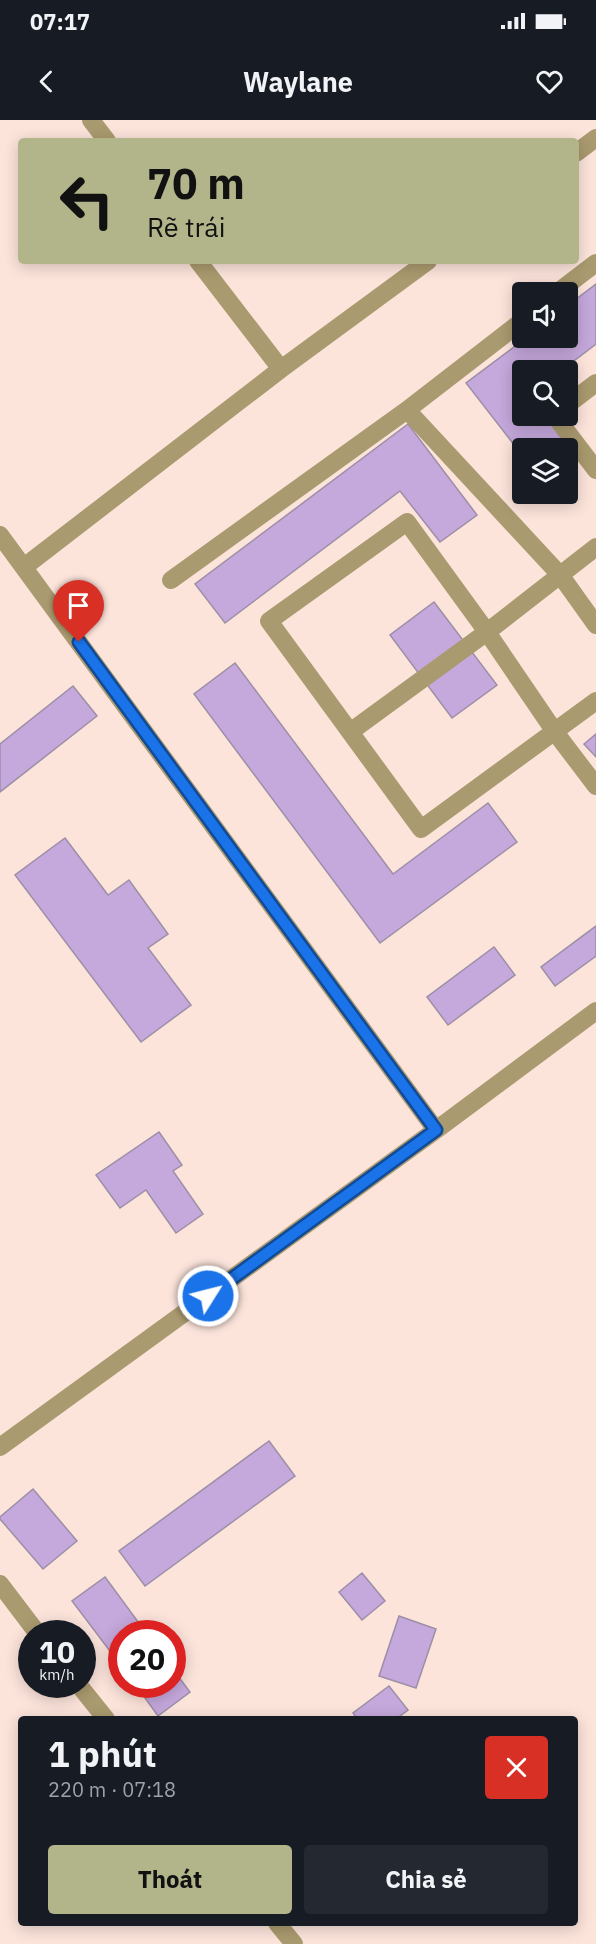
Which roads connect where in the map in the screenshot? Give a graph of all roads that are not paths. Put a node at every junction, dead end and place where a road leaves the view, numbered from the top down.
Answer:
1 (91, 120) edge
2 (105, 138) edge
3 (596, 138) edge
4 (579, 151) edge
5 (596, 263) edge
6 (200, 264) edge
7 (424, 264) edge
8 (571, 282) edge
9 (512, 329) edge
10 (281, 369) junction
11 (596, 383) edge
12 (578, 397) edge
13 (407, 410) junction
14 (563, 426) edge
15 (596, 470) edge
16 (0, 535) edge
17 (596, 547) edge
18 (24, 567) junction
19 (561, 576) junction
20 (171, 580) dead end
21 (596, 625) edge
22 (487, 632) junction
23 (596, 701) edge
24 (350, 732) junction
25 (555, 732) junction
26 (596, 786) edge
27 (596, 1011) edge
28 (436, 1130) junction
29 (0, 1447) edge
30 (0, 1584) edge
31 (27, 1620) edge
32 (89, 1698) edge
33 (104, 1716) edge
34 (279, 1926) edge
35 (294, 1944) edge

1 - 2 lane
3 - 4 lane
5 - 8 lane
6 - 10 lane
7 - 10 lane
9 - 13 lane
10 - 18 lane
11 - 12 lane
13 - 19 lane
13 - 20 lane
14 - 15 lane
16 - 18 lane
17 - 19 lane
18 - 28 lane
19 - 21 lane
19 - 22 lane
22 - 24 lane
22 - 24 lane
22 - 25 lane
23 - 25 lane
24 - 25 lane
25 - 26 lane
27 - 28 lane
28 - 29 lane
30 - 31 lane
32 - 33 lane
34 - 35 lane

